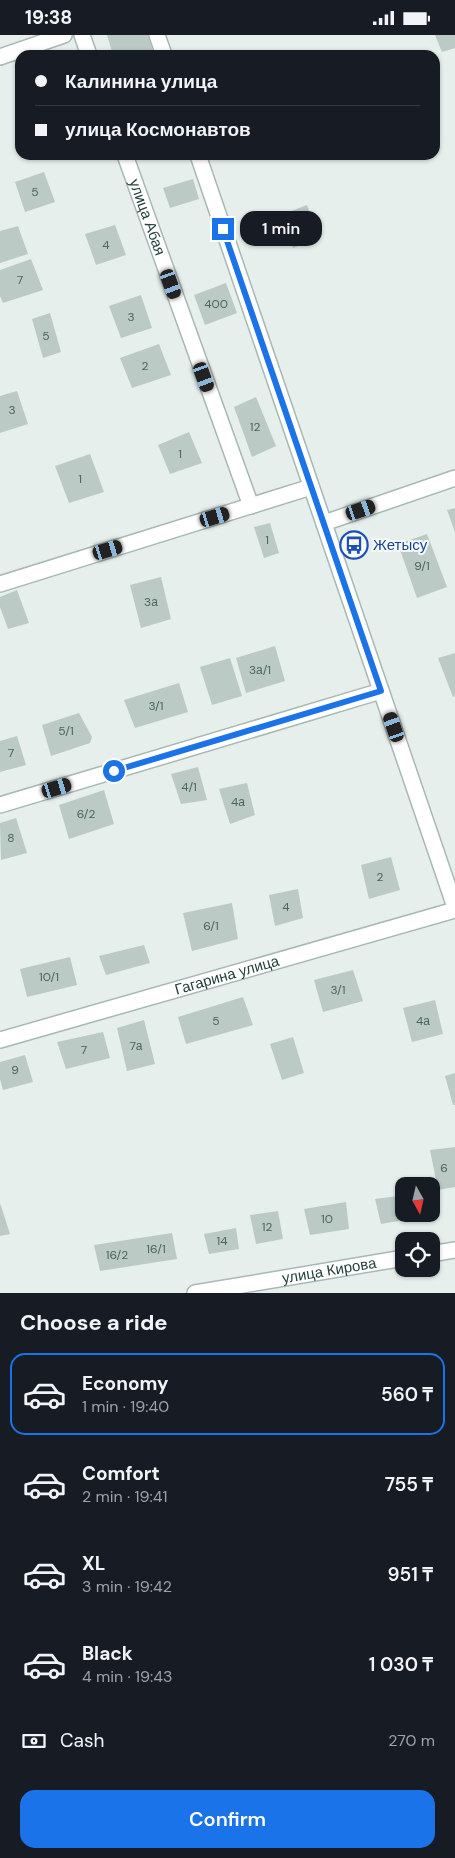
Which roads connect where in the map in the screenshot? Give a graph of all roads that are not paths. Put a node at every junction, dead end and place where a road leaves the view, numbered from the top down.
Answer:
1 (64, 35) edge
2 (82, 35) edge
3 (157, 35) edge
4 (20, 50) edge
5 (87, 50) edge
6 (162, 50) edge
7 (15, 52) edge
8 (0, 57) edge
9 (127, 160) edge
10 (200, 160) edge
11 (455, 478) edge
12 (312, 487) junction
13 (251, 506) junction
14 (324, 523) junction
15 (0, 584) edge
16 (381, 691) junction
17 (0, 805) edge
18 (455, 908) edge
19 (0, 1040) edge
20 (455, 1250) edge
21 (440, 1252) edge
22 (395, 1260) edge
23 (195, 1293) edge

1 - 4 street
2 - 5 street
3 - 6 street
7 - 8 street
9 - 13 street, улица Абая
10 - 12 street
11 - 14 street
12 - 13 street
12 - 14 street
13 - 15 street
14 - 16 street
16 - 17 street
16 - 18 street
18 - 19 street, Гагарина улица
20 - 21 street
22 - 23 street, улица Кирова

